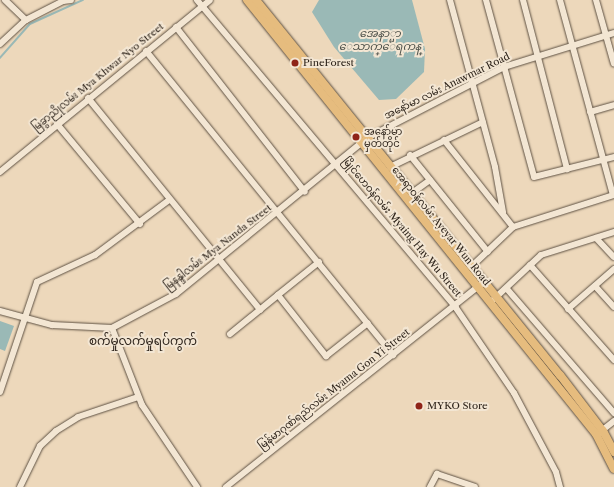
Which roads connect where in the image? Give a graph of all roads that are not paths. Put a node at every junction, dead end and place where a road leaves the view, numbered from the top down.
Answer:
1 (5, 0) edge
2 (63, 0) edge
3 (71, 0) edge
4 (197, 0) edge
5 (210, 0) edge
6 (247, 0) edge
7 (256, 0) edge
8 (450, 0) edge
9 (486, 0) edge
10 (523, 0) edge
11 (560, 0) edge
12 (596, 0) edge
13 (203, 6) junction
14 (26, 20) junction
15 (176, 27) junction
16 (614, 33) edge
17 (606, 36) junction
18 (0, 44) edge
19 (572, 45) junction
20 (146, 51) junction
21 (538, 55) junction
22 (614, 64) edge
23 (504, 67) junction
24 (472, 86) junction
25 (88, 98) junction
26 (614, 105) edge
27 (590, 112) junction
28 (483, 122) junction
29 (56, 124) junction
30 (364, 140) junction
31 (444, 140) junction
32 (410, 155) junction
33 (614, 157) edge
34 (603, 160) junction
35 (337, 164) junction
36 (390, 167) junction
37 (567, 169) junction
38 (0, 172) edge
39 (430, 180) junction
40 (305, 192) junction
41 (412, 193) junction
42 (614, 195) edge
43 (169, 200) junction
44 (278, 212) junction
45 (503, 212) junction
46 (140, 224) junction
47 (513, 227) junction
48 (614, 232) edge
49 (596, 238) junction
50 (488, 252) junction
51 (614, 258) edge
52 (220, 260) junction
53 (319, 262) junction
54 (530, 265) junction
55 (471, 267) junction
56 (614, 269) edge
57 (481, 285) junction
58 (595, 286) junction
59 (506, 288) junction
60 (278, 295) junction
61 (493, 300) junction
62 (614, 307) edge
63 (456, 308) junction
64 (568, 309) junction
65 (260, 310) junction
66 (0, 311) edge
67 (24, 320) junction
68 (368, 323) junction
69 (112, 328) junction
70 (230, 334) dead end
71 (393, 355) junction
72 (614, 360) edge
73 (0, 392) edge
74 (138, 397) junction
75 (614, 413) edge
76 (614, 421) edge
77 (599, 432) junction
78 (614, 452) edge
79 (614, 469) edge
80 (20, 487) edge
81 (197, 487) edge
82 (226, 487) edge
83 (430, 487) edge
84 (475, 487) edge
85 (560, 487) edge

1 - 14 street
2 - 3 street
2 - 14 street
4 - 13 street, မြိုင်ဟေဝန်လမ်း Myaing Hay Wu Street
5 - 13 street, မြခွာညိုလမ်း Mya Khwar Nyo Street
6 - 30 main road, အေရာဝန်လမ်း Ayeyar Wun Road
7 - 30 main road, အေရာဝန်လမ်း Ayeyar Wun Road
8 - 24 street
9 - 23 street
10 - 21 street
11 - 19 street
12 - 17 street
13 - 15 street, မြခွာညိုလမ်း Mya Khwar Nyo Street
13 - 35 street, မြိုင်ဟေဝန်လမ်း Myaing Hay Wu Street
14 - 18 street
15 - 20 street, မြခွာညိုလမ်း Mya Khwar Nyo Street
15 - 40 street
16 - 17 street, အနော်မာ လမ်း Anawmar Road
17 - 19 street, အနော်မာ လမ်း Anawmar Road
17 - 22 street
19 - 21 street, အနော်မာ လမ်း Anawmar Road
19 - 27 street
20 - 25 street, မြခွာညိုလမ်း Mya Khwar Nyo Street
20 - 44 street
21 - 23 street, အနော်မာ လမ်း Anawmar Road
21 - 37 street
23 - 24 street, အနော်မာ လမ်း Anawmar Road
23 - 37 street
24 - 28 street
24 - 30 street, အနော်မာ လမ်း Anawmar Road
25 - 29 street, မြခွာညိုလမ်း Mya Khwar Nyo Street
25 - 43 street
26 - 27 street
27 - 34 street
28 - 31 street
28 - 45 street
29 - 38 street, မြခွာညိုလမ်း Mya Khwar Nyo Street
29 - 46 street
30 - 35 street, မြနန္ဒါလမ်း Mya Nanda Street
30 - 36 main road, အေရာဝန်လမ်း Ayeyar Wun Road
30 - 57 main road, အေရာဝန်လမ်း Ayeyar Wun Road
31 - 32 street
31 - 45 street
32 - 36 street
32 - 39 street
33 - 34 street
34 - 37 street
34 - 42 street
35 - 40 street, မြနန္ဒါလမ်း Mya Nanda Street
35 - 63 street, မြိုင်ဟေဝန်လမ်း Myaing Hay Wu Street
36 - 41 main road, အေရာဝန်လမ်း Ayeyar Wun Road
39 - 41 street
39 - 50 street
40 - 44 street, မြနန္ဒါလမ်း Mya Nanda Street
41 - 55 main road, အေရာဝန်လမ်း Ayeyar Wun Road
42 - 47 street
43 - 46 street
43 - 52 street
44 - 52 street, မြနန္ဒါလမ်း Mya Nanda Street
44 - 53 street
45 - 47 street
46 - 67 street
47 - 50 street
48 - 49 street
49 - 51 street
49 - 54 street
50 - 55 street
52 - 65 street
52 - 69 street, မြနန္ဒါလမ်း Mya Nanda Street
53 - 60 street
53 - 68 street
54 - 59 street
54 - 64 street
55 - 57 main road, အေရာဝန်လမ်း Ayeyar Wun Road
56 - 58 street
57 - 61 main road, အေရာဝန်လမ်း Ayeyar Wun Road
57 - 63 street, မြန်မာဂုဏ်ရည်လမ်း Myama Gon Yi Street
58 - 62 street
58 - 64 street
59 - 61 street
59 - 75 street
60 - 65 street
60 - 68 street
61 - 77 main road, အေရာဝန်လမ်း Ayeyar Wun Road
63 - 71 street, မြန်မာဂုဏ်ရည်လမ်း Myama Gon Yi Street
63 - 85 street, မြိုင်ဟေဝန်လမ်း Myaing Hay Wu Street
64 - 72 street
65 - 70 street
66 - 67 street, မြနန္ဒါလမ်း Mya Nanda Street
67 - 69 street, မြနန္ဒါလမ်း Mya Nanda Street
67 - 73 street
68 - 71 street
69 - 74 street
71 - 82 street, မြန်မာဂုဏ်ရည်လမ်း Myama Gon Yi Street
74 - 80 street
74 - 81 street
76 - 77 street
77 - 78 main road, အေရာဝန်လမ်း Ayeyar Wun Road
77 - 79 main road, အေရာဝန်လမ်း Ayeyar Wun Road
83 - 84 street

